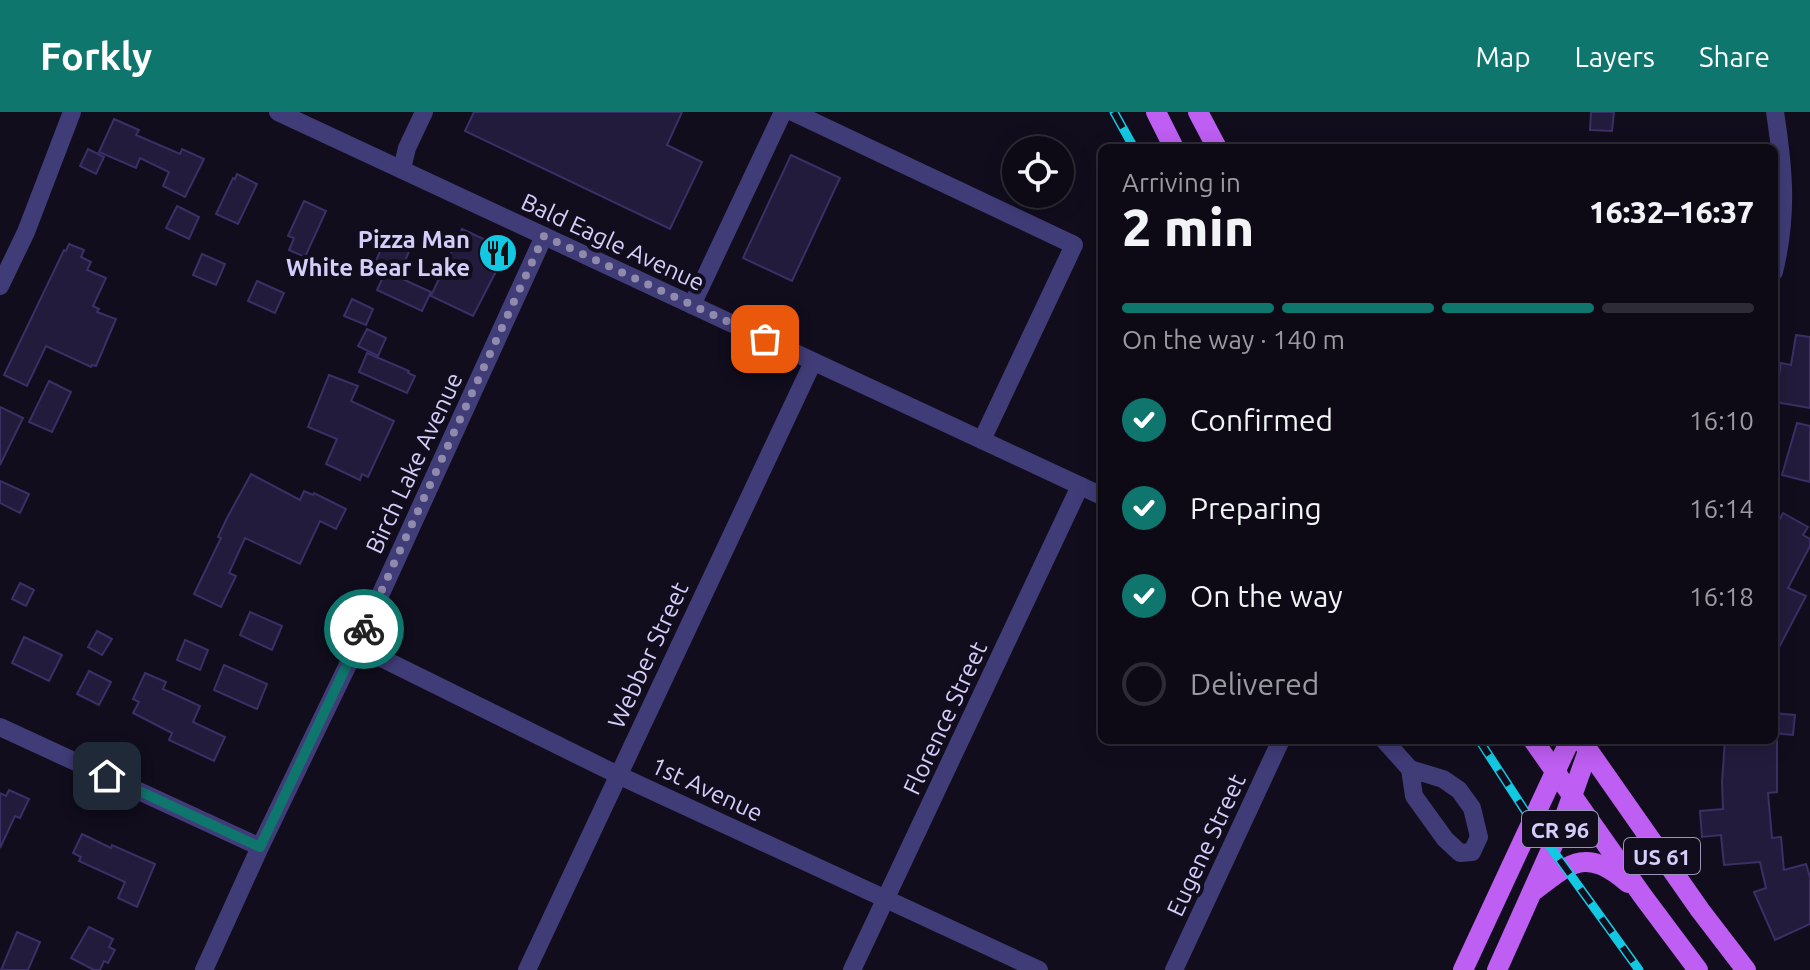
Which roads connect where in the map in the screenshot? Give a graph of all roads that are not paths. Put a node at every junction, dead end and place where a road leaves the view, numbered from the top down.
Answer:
1 (72, 112) edge
2 (278, 112) edge
3 (424, 112) edge
4 (783, 112) edge
5 (793, 112) edge
6 (1156, 112) edge
7 (1198, 112) edge
8 (1775, 112) edge
9 (1172, 144) edge
10 (1215, 144) edge
11 (402, 169) junction
12 (544, 236) junction
13 (1778, 249) edge
14 (0, 286) edge
15 (692, 305) junction
16 (813, 362) junction
17 (982, 440) junction
18 (1080, 486) junction
19 (1098, 494) edge
20 (357, 646) junction
21 (0, 727) edge
22 (1279, 744) edge
23 (1388, 744) edge
24 (1536, 744) edge
25 (1580, 744) edge
26 (1410, 769) junction
27 (1556, 773) junction
28 (618, 775) junction
29 (1573, 797) junction
30 (260, 847) junction
31 (1642, 895) junction
32 (886, 898) junction
33 (1529, 899) junction
34 (204, 970) edge
35 (527, 970) edge
36 (852, 970) edge
37 (1039, 970) edge
38 (1174, 970) edge
39 (1463, 970) edge
40 (1497, 970) edge
41 (1698, 970) edge
42 (1746, 970) edge

1 - 14 street
2 - 11 street, Bald Eagle Avenue
3 - 11 street
4 - 15 street
5 - 17 street
6 - 9 main road
7 - 10 main road
8 - 13 street
11 - 12 street, Bald Eagle Avenue
12 - 15 street, Bald Eagle Avenue
12 - 20 street, Birch Lake Avenue
15 - 16 street, Bald Eagle Avenue
16 - 17 street, Bald Eagle Avenue
16 - 28 street, Webber Street
17 - 18 street, Bald Eagle Avenue
18 - 19 street, Bald Eagle Avenue
18 - 32 street, Florence Street
20 - 28 street, 1st Avenue
20 - 30 street, Birch Lake Avenue
21 - 30 street
22 - 38 street, Eugene Street
23 - 26 street
24 - 27 main road, US 61
25 - 27 main road
25 - 29 main road, CR 96
25 - 42 main road, US 61
26 - 26 street
27 - 29 main road, US 61
27 - 39 main road
28 - 32 street, 1st Avenue
28 - 35 street, Webber Street
29 - 31 main road, US 61
29 - 33 main road, CR 96
30 - 34 street, Birch Lake Avenue
31 - 33 main road
31 - 41 main road, US 61
32 - 36 street, Florence Street
32 - 37 street, 1st Avenue
33 - 40 main road

